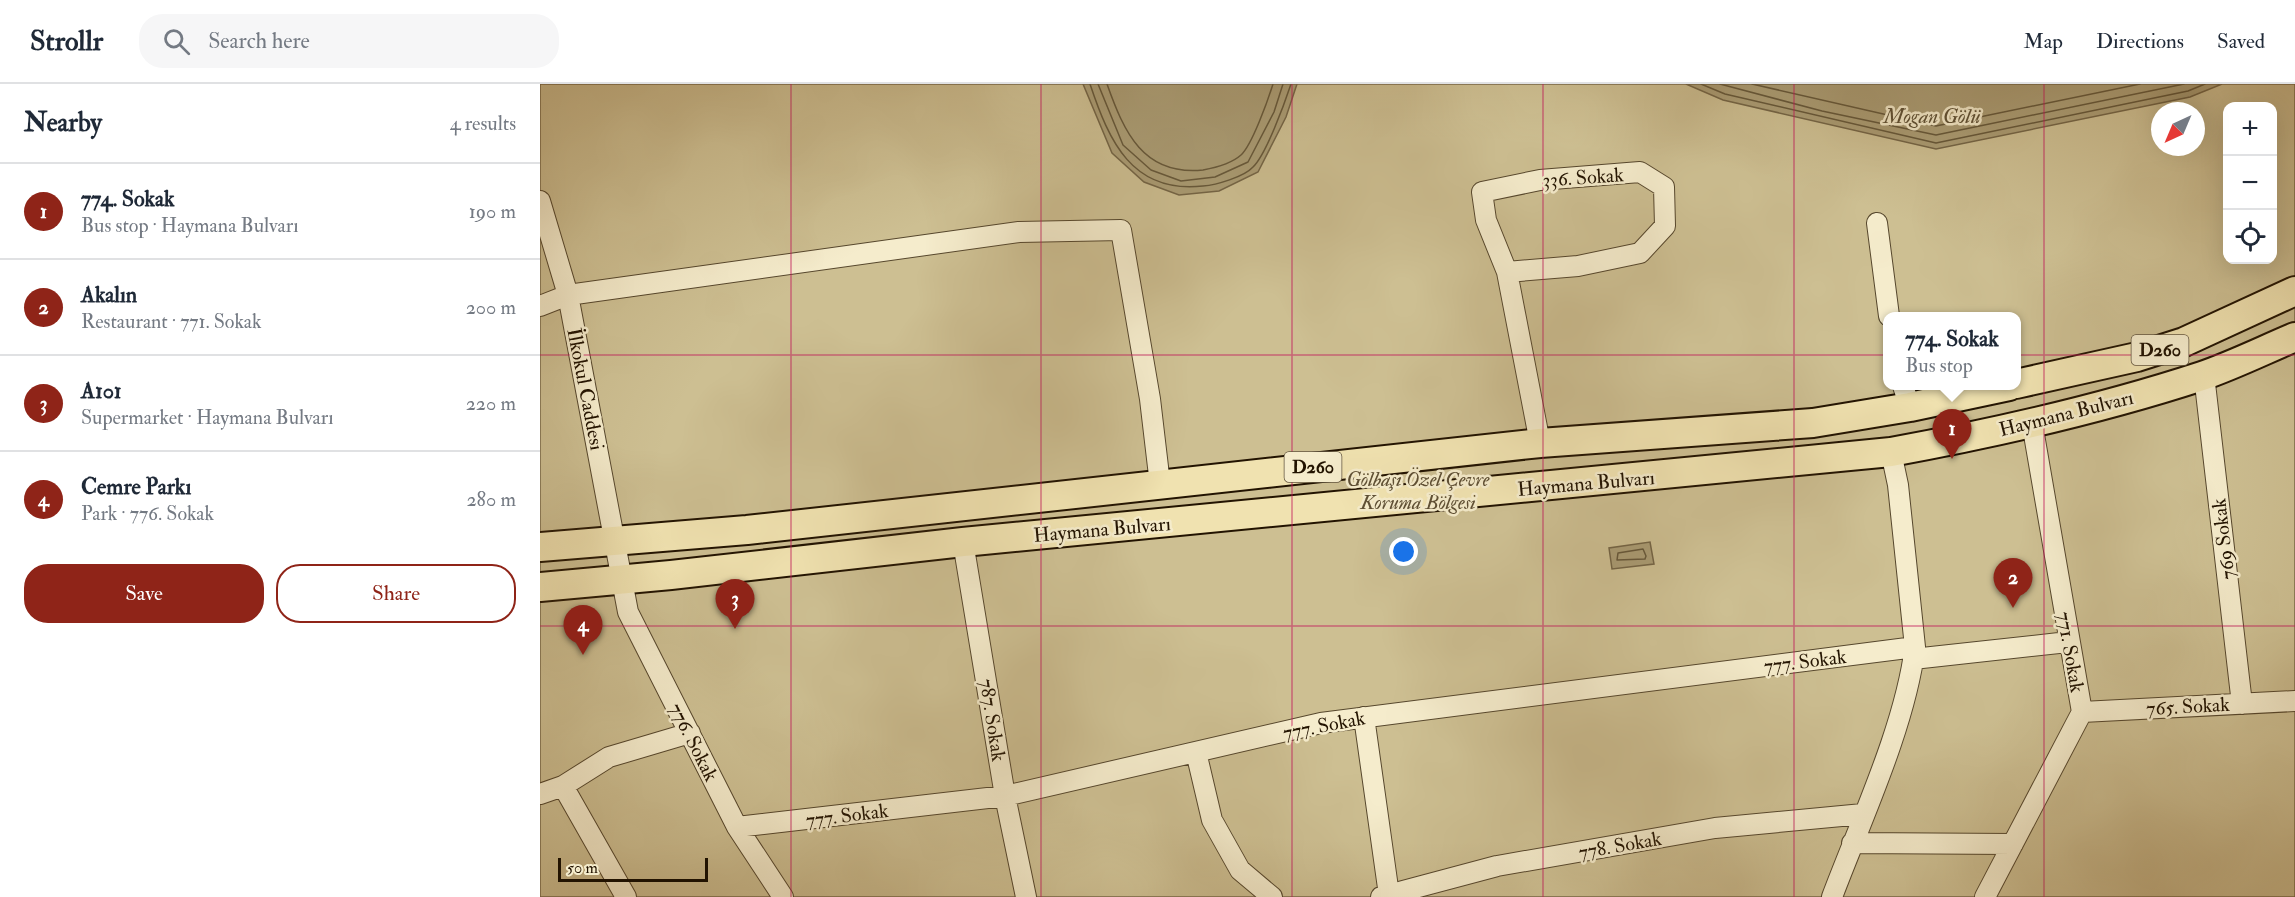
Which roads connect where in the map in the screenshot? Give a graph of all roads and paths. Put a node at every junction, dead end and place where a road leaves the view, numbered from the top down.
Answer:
1 (540, 201) edge
2 (1877, 223) dead end
3 (1507, 272) junction
4 (2295, 291) edge
5 (568, 295) junction
6 (540, 306) edge
7 (1888, 312) edge
8 (2295, 337) edge
9 (2204, 375) junction
10 (2021, 383) edge
11 (1968, 390) edge
12 (1906, 396) edge
13 (2032, 423) junction
14 (1540, 443) junction
15 (1891, 452) junction
16 (1160, 484) junction
17 (614, 540) junction
18 (963, 542) junction
19 (540, 547) edge
20 (620, 580) junction
21 (540, 587) edge
22 (2068, 642) junction
23 (1914, 653) junction
24 (2295, 701) edge
25 (2242, 704) junction
26 (2082, 712) junction
27 (1364, 717) junction
28 (690, 733) junction
29 (1196, 752) junction
30 (563, 786) junction
31 (540, 794) edge
32 (1005, 796) junction
33 (1863, 814) junction
34 (737, 828) junction
35 (1852, 843) junction
36 (2013, 844) junction
37 (1429, 890) edge
38 (1385, 896) edge
39 (626, 897) edge
40 (783, 897) edge
41 (1026, 897) edge
42 (1272, 897) edge
43 (1832, 897) edge
44 (1985, 897) edge

1 - 5 street, İlkokul Caddesi
2 - 7 street
3 - 3 street, 336. Sokak
3 - 14 street, 336. Sokak
4 - 10 highway, Haymana Bulvarı / D260
5 - 6 street
5 - 16 street
5 - 17 street, İlkokul Caddesi
8 - 9 highway, Haymana Bulvarı / D260
9 - 13 highway, Haymana Bulvarı / D260
9 - 25 street, 769 Sokak
11 - 12 highway, Haymana Bulvarı / D260
12 - 14 highway, Haymana Bulvarı / D260
13 - 15 highway, Haymana Bulvarı / D260
13 - 22 street, 771. Sokak
14 - 16 highway, Haymana Bulvarı / D260
15 - 18 highway, Haymana Bulvarı / D260
15 - 23 street
16 - 17 highway, Haymana Bulvarı / D260
17 - 19 highway, Haymana Bulvarı / D260
17 - 20 street, İlkokul Caddesi
18 - 20 highway, Haymana Bulvarı / D260
18 - 32 street, 787. Sokak
20 - 21 highway, Haymana Bulvarı / D260
20 - 28 street, 776. Sokak
22 - 23 street, 777. Sokak
22 - 26 street, 771. Sokak
23 - 27 street, 777. Sokak
23 - 33 street
24 - 25 street, 765. Sokak
25 - 26 street, 765. Sokak
26 - 36 street, 771. Sokak
27 - 29 street, 777. Sokak
27 - 38 street
28 - 30 street
28 - 34 street, 776. Sokak
29 - 32 street, 777. Sokak
29 - 42 street
30 - 31 street
30 - 39 street
32 - 34 street, 777. Sokak
32 - 41 street, 787. Sokak
33 - 35 street
33 - 37 street, 778. Sokak
34 - 40 street, 776. Sokak
35 - 36 street
35 - 43 street
36 - 44 street, 771. Sokak
37 - 38 street, 778. Sokak

